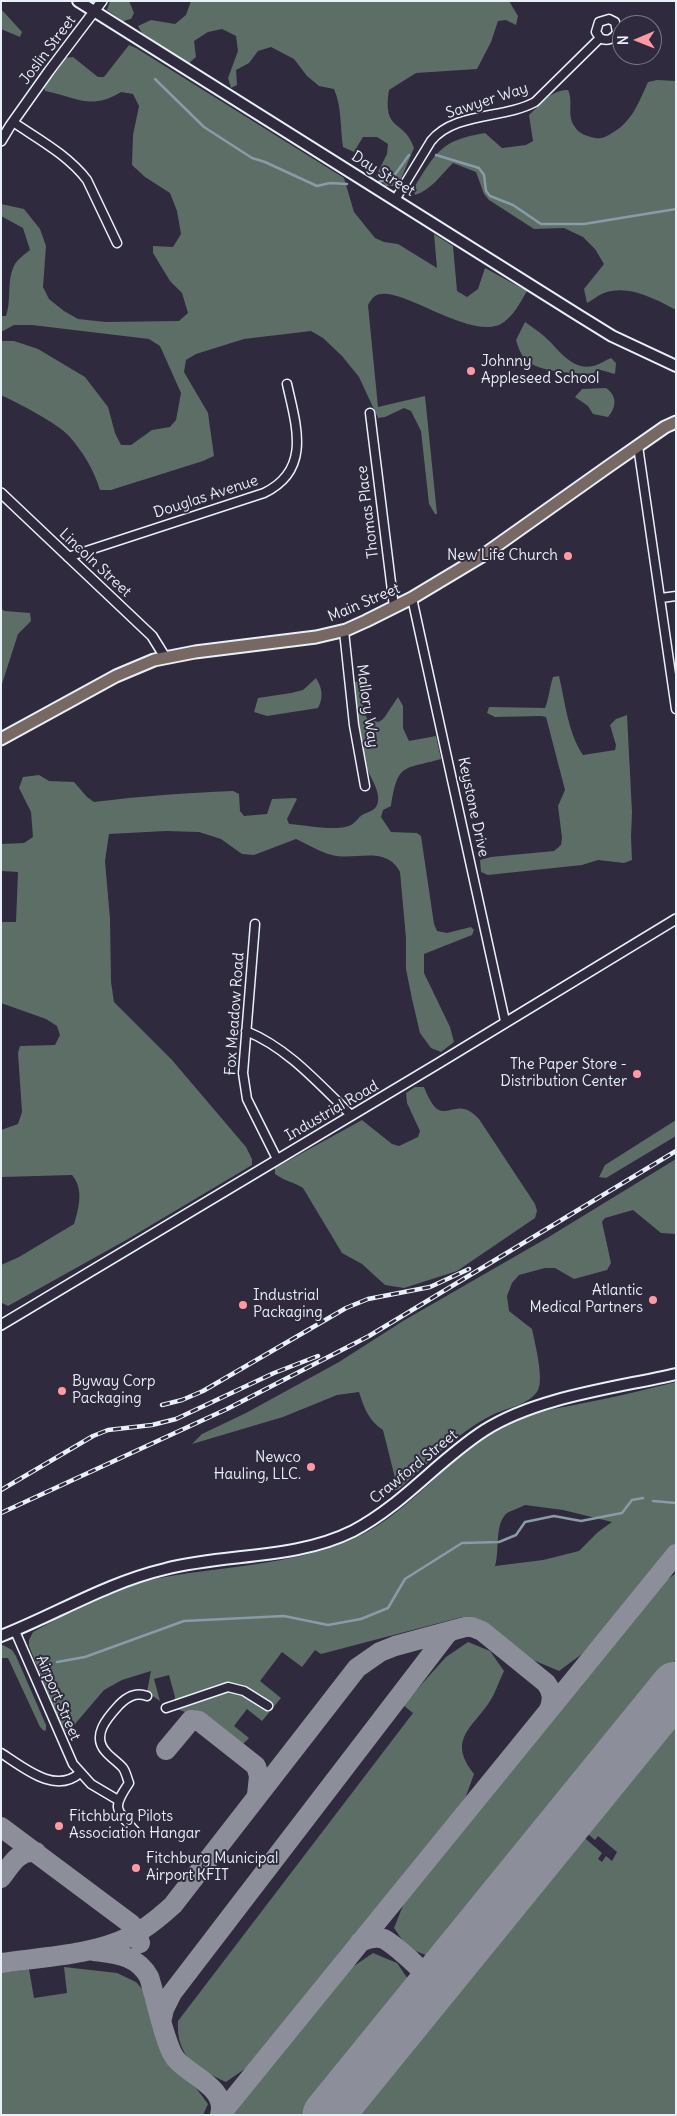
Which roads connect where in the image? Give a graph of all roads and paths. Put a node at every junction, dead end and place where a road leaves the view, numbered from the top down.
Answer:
1 (78, 1) edge
2 (102, 1) edge
3 (94, 12) junction
4 (600, 38) dead end
5 (12, 122) junction
6 (1, 141) edge
7 (395, 200) junction
8 (117, 243) dead end
9 (676, 366) edge
10 (287, 384) dead end
11 (370, 413) dead end
12 (676, 422) edge
13 (638, 446) junction
14 (1, 493) edge
15 (68, 557) junction
16 (676, 596) edge
17 (412, 598) junction
18 (661, 598) junction
19 (394, 607) junction
20 (344, 630) junction
21 (165, 657) junction
22 (676, 709) edge
23 (1, 739) edge
24 (365, 786) dead end
25 (676, 919) edge
26 (255, 924) dead end
27 (505, 1021) junction
28 (246, 1031) junction
29 (351, 1115) junction
30 (277, 1159) junction
31 (1, 1325) edge
32 (676, 1374) edge
33 (16, 1630) junction
34 (1, 1636) edge
35 (147, 1696) dead end
36 (268, 1706) dead end
37 (166, 1708) dead end
38 (1, 1753) edge
39 (80, 1773) junction
40 (118, 1800) junction
41 (135, 1831) dead end

1 - 3 main road, Day Street
2 - 3 street, Joslin Street
3 - 5 street, Joslin Street
3 - 7 main road, Day Street
4 - 7 street, Sawyer Way
5 - 6 street, Joslin Street
5 - 8 street
7 - 9 main road, Day Street
10 - 15 street, Douglas Avenue
11 - 19 street, Thomas Place
12 - 13 main road, Main Street
13 - 17 main road, Main Street
13 - 18 street
14 - 15 street, Lincoln Street
15 - 21 street, Lincoln Street
16 - 18 street
17 - 19 main road, Main Street
17 - 27 street, Keystone Drive
18 - 22 street
19 - 20 main road, Main Street
20 - 21 main road, Main Street
20 - 24 street, Mallory Way
21 - 23 main road, Main Street
25 - 27 street, Industrial Road
26 - 28 street, Fox Meadow Road
27 - 29 street, Industrial Road
28 - 29 street
28 - 30 street, Fox Meadow Road
29 - 30 street, Industrial Road
30 - 31 street, Industrial Road
32 - 33 main road, Crawford Street
33 - 34 main road, Crawford Street
33 - 39 street, Airport Street
35 - 40 street, Airport Street
36 - 37 street
38 - 39 street
39 - 40 street, Airport Street
40 - 41 street

